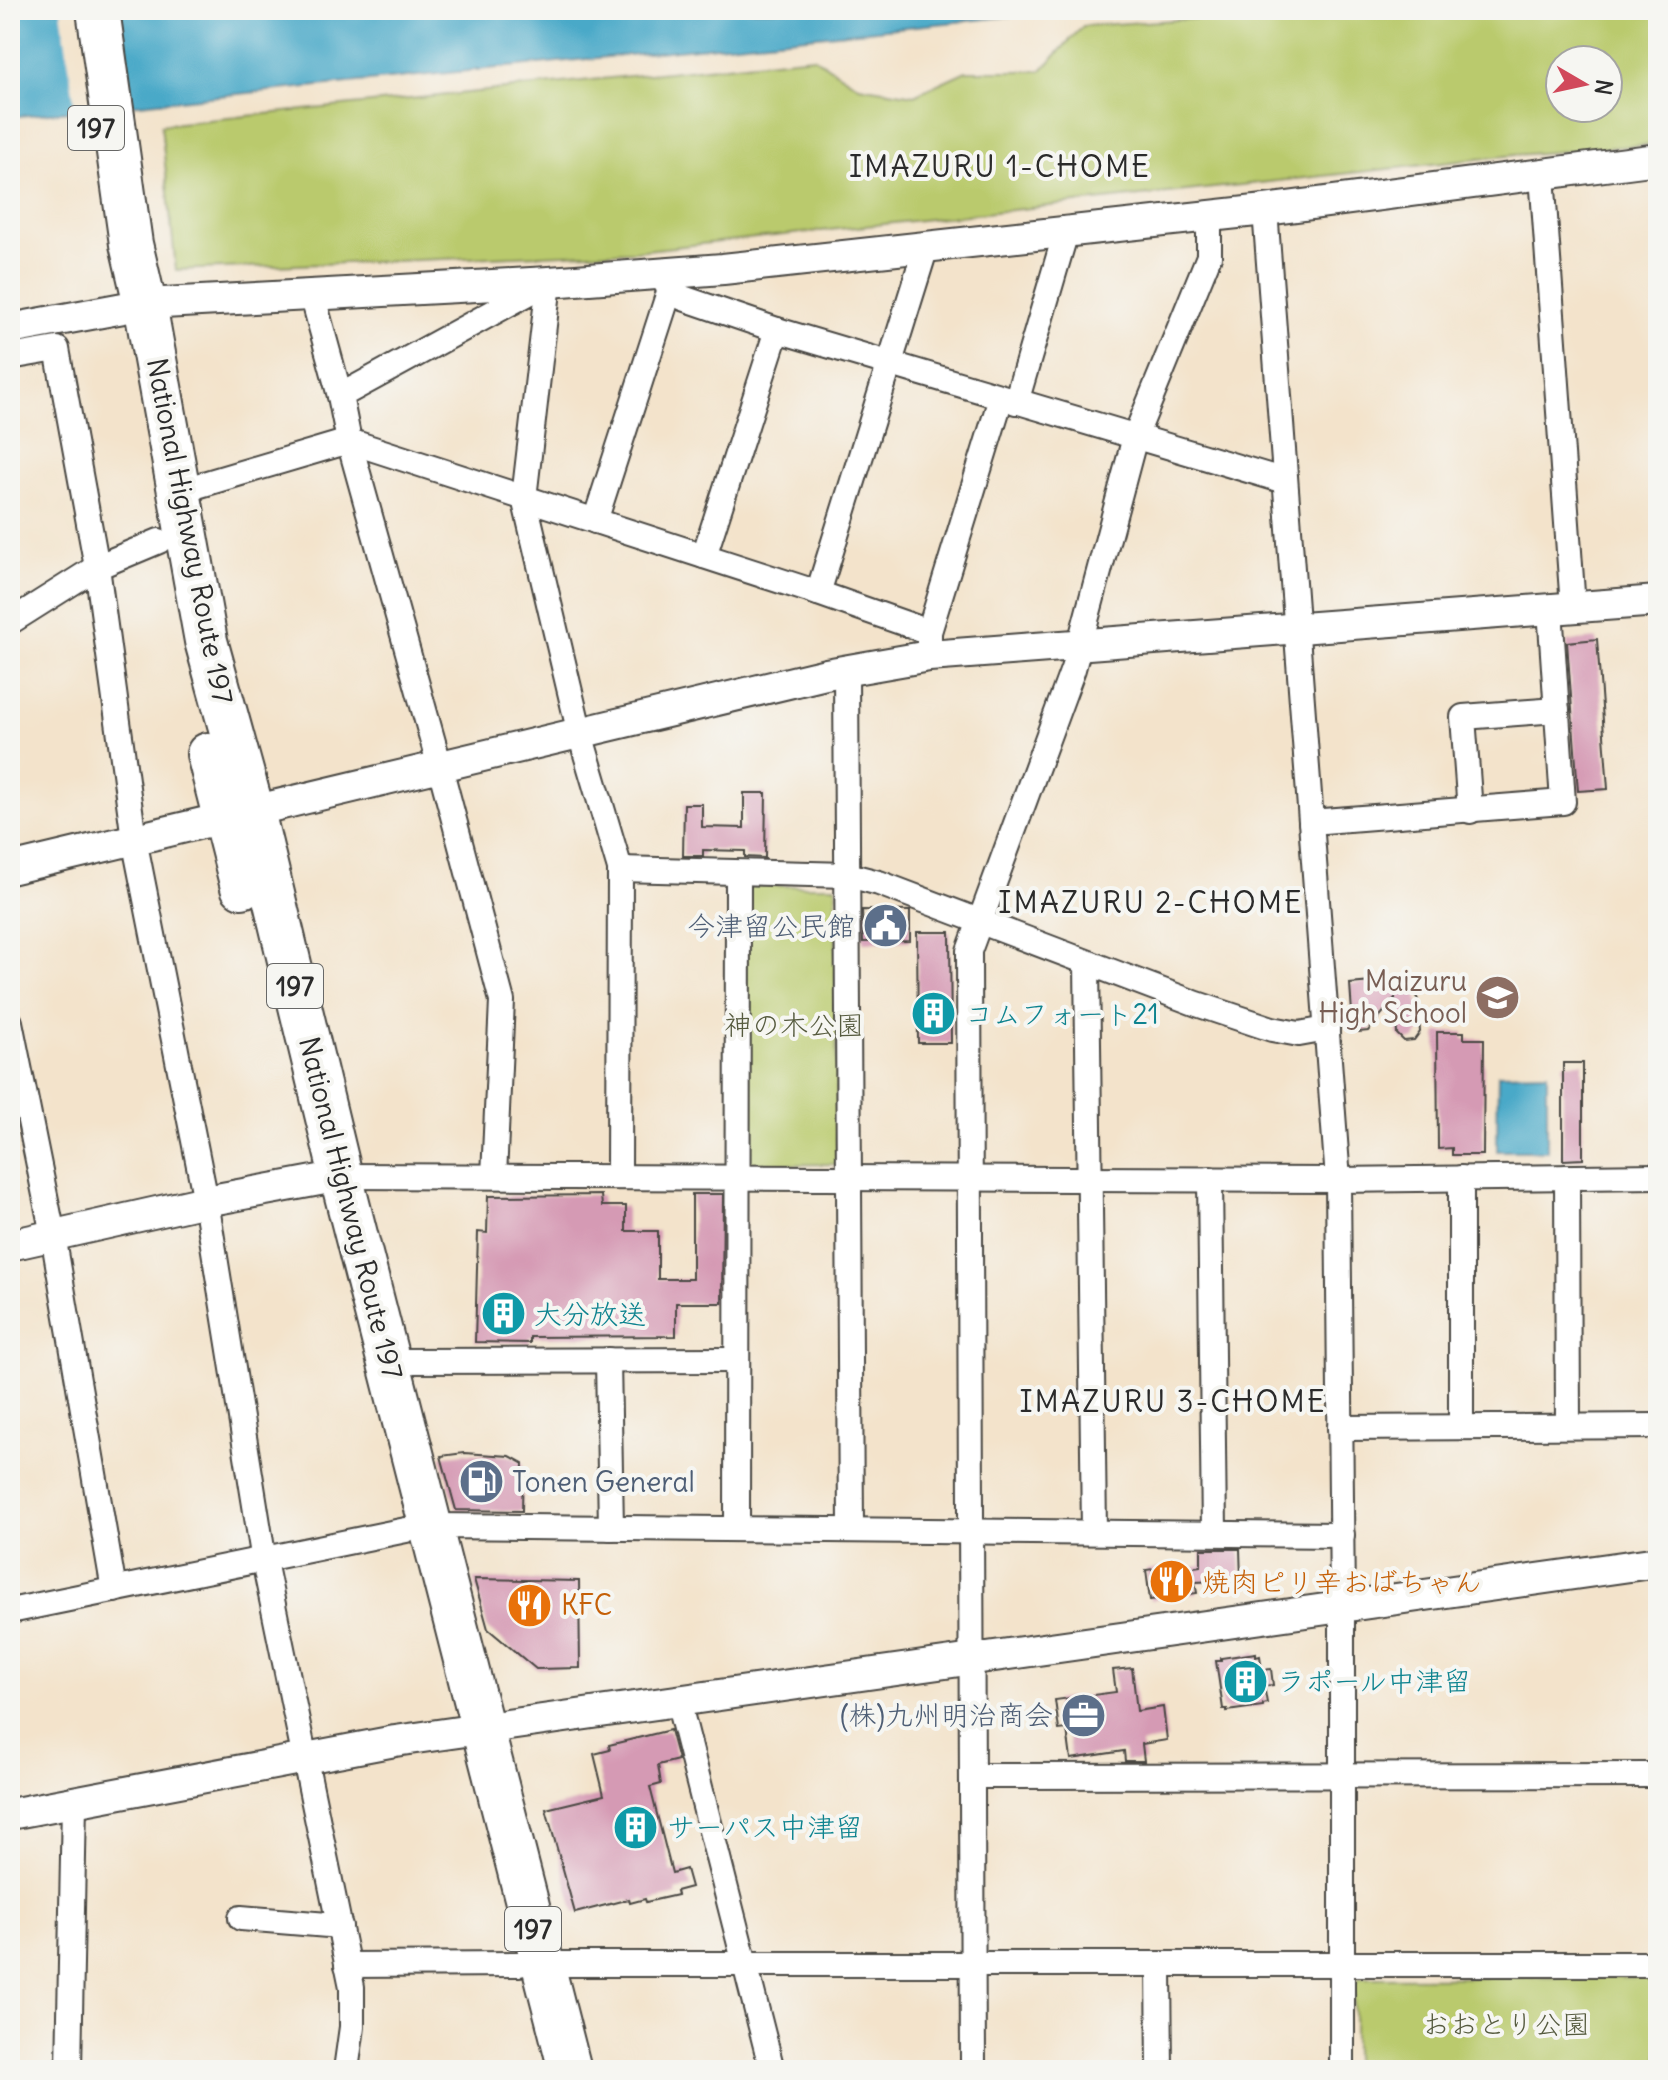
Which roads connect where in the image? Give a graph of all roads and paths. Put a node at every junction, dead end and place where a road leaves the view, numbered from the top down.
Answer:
1 (79, 10) edge
2 (98, 10) edge
3 (1658, 159) edge
4 (1542, 175) junction
5 (1265, 210) junction
6 (1209, 216) junction
7 (1066, 232) junction
8 (122, 245) junction
9 (926, 247) junction
10 (549, 282) junction
11 (665, 282) junction
12 (312, 294) junction
13 (134, 306) junction
14 (10, 329) edge
15 (777, 330) junction
16 (10, 357) edge
17 (890, 364) junction
18 (340, 396) junction
19 (1009, 400) junction
20 (1135, 437) junction
21 (349, 441) junction
22 (1285, 481) junction
23 (180, 491) junction
24 (524, 498) junction
25 (595, 521) junction
26 (159, 541) junction
27 (704, 556) junction
28 (97, 567) junction
29 (818, 593) junction
30 (1658, 601) edge
31 (1562, 608) junction
32 (10, 622) edge
33 (1296, 628) junction
34 (1080, 643) junction
35 (929, 644) junction
36 (846, 670) junction
37 (1557, 710) junction
38 (580, 734) junction
39 (440, 767) junction
40 (1470, 811) junction
41 (239, 815) junction
42 (1311, 822) junction
43 (134, 839) junction
44 (10, 869) edge
45 (620, 869) junction
46 (738, 874) junction
47 (848, 875) junction
48 (979, 922) junction
49 (1087, 963) junction
50 (10, 1022) edge
51 (1327, 1029) junction
52 (494, 1176) junction
53 (1658, 1176) edge
54 (329, 1177) junction
55 (619, 1177) junction
56 (737, 1177) junction
57 (1567, 1177) junction
58 (849, 1178) junction
59 (969, 1178) junction
60 (1461, 1178) junction
61 (1089, 1179) junction
62 (1210, 1179) junction
63 (1338, 1180) junction
64 (206, 1201) junction
65 (53, 1235) junction
66 (10, 1245) edge
67 (608, 1360) junction
68 (737, 1360) junction
69 (389, 1361) junction
70 (1568, 1426) junction
71 (1658, 1426) edge
72 (1461, 1427) junction
73 (1340, 1428) junction
74 (419, 1528) junction
75 (611, 1528) junction
76 (737, 1529) junction
77 (851, 1530) junction
78 (970, 1531) junction
79 (1094, 1532) junction
80 (1214, 1533) junction
81 (1342, 1535) junction
82 (264, 1561) junction
83 (1658, 1562) edge
84 (114, 1590) junction
85 (1342, 1607) junction
86 (10, 1611) edge
87 (971, 1659) junction
88 (678, 1701) junction
89 (468, 1730) junction
90 (306, 1758) junction
91 (1658, 1775) edge
92 (972, 1776) junction
93 (1342, 1776) junction
94 (74, 1802) junction
95 (10, 1814) edge
96 (241, 1918) dead end
97 (340, 1926) junction
98 (531, 1964) junction
99 (972, 1964) junction
100 (1342, 1964) junction
101 (1658, 1964) edge
102 (347, 1965) junction
103 (745, 1965) junction
104 (1159, 1965) junction
105 (69, 2070) edge
106 (346, 2070) edge
107 (546, 2070) edge
108 (570, 2070) edge
109 (772, 2070) edge
110 (973, 2070) edge
111 (1160, 2070) edge
112 (1342, 2070) edge

1 - 8 highway, National Highway Route 197 / 197
2 - 8 highway, National Highway Route 197 / 197
3 - 4 street
4 - 5 street
4 - 31 street
5 - 6 street
5 - 22 street
6 - 7 street
6 - 20 street
7 - 9 street
7 - 19 street
8 - 13 highway, National Highway Route 197 / 197
9 - 11 street
9 - 17 street
10 - 11 street
10 - 12 street
10 - 18 street
10 - 24 street
11 - 15 street
11 - 25 street
12 - 13 street
12 - 18 street
13 - 14 street
13 - 23 highway, National Highway Route 197 / 197
13 - 26 highway, National Highway Route 197 / 197
15 - 17 street
15 - 27 street
16 - 28 street
17 - 19 street
17 - 29 street
18 - 21 street
19 - 20 street
19 - 35 street
20 - 22 street
20 - 34 street
21 - 23 street
21 - 24 street
21 - 39 street
22 - 33 street
23 - 41 highway, National Highway Route 197 / 197
24 - 25 street
24 - 38 street
25 - 27 street
26 - 28 street
26 - 41 highway, National Highway Route 197 / 197
27 - 29 street
28 - 32 street
28 - 43 street
29 - 35 street
30 - 31 street
31 - 33 street
31 - 37 street
33 - 34 street
33 - 42 street
34 - 35 street
34 - 48 street
35 - 36 street
36 - 38 street
36 - 47 street
37 - 40 street
37 - 40 street
38 - 39 street
38 - 45 street
39 - 41 street
39 - 52 street
40 - 42 street
41 - 43 street
41 - 54 highway, National Highway Route 197 / 197
42 - 51 street
43 - 44 street
43 - 64 street
45 - 46 street
45 - 55 street
46 - 47 street
46 - 56 street
47 - 48 street
47 - 58 street
48 - 49 street
48 - 59 street
49 - 51 street
49 - 61 street
50 - 65 street
51 - 63 street
52 - 54 street
52 - 55 street
53 - 57 street
54 - 64 street
54 - 69 highway, National Highway Route 197 / 197
54 - 74 highway, National Highway Route 197 / 197
55 - 56 street
56 - 58 street
56 - 68 street
57 - 60 street
57 - 70 street
58 - 59 street
58 - 77 street
59 - 61 street
59 - 78 street
60 - 63 street
60 - 72 street
61 - 62 street
61 - 79 street
62 - 63 street
62 - 80 street
63 - 73 street
64 - 65 street
64 - 82 street
65 - 66 street
65 - 84 street
67 - 68 street
67 - 69 street
67 - 75 street
68 - 76 street
69 - 74 highway, National Highway Route 197 / 197
70 - 71 street
70 - 72 street
72 - 73 street
73 - 81 street
74 - 75 street
74 - 82 street
74 - 89 highway, National Highway Route 197 / 197
75 - 76 street
76 - 77 street
77 - 78 street
78 - 79 street
78 - 87 street
79 - 80 street
80 - 81 street
81 - 85 street
82 - 84 street
82 - 90 street
83 - 85 street
84 - 86 street
85 - 87 street
85 - 93 street
87 - 88 street
87 - 92 street
88 - 89 street
88 - 103 street
89 - 90 street
89 - 98 highway, National Highway Route 197 / 197
90 - 94 street
90 - 97 street
91 - 93 street
92 - 93 street
92 - 99 street
93 - 100 street
94 - 95 street
94 - 105 street
96 - 97 street
97 - 102 street
98 - 102 street
98 - 103 street
98 - 107 highway, National Highway Route 197 / 197
98 - 108 highway, National Highway Route 197 / 197
99 - 103 street
99 - 104 street
99 - 110 street
100 - 101 street
100 - 104 street
100 - 112 street
102 - 106 street
103 - 109 street
104 - 111 street

